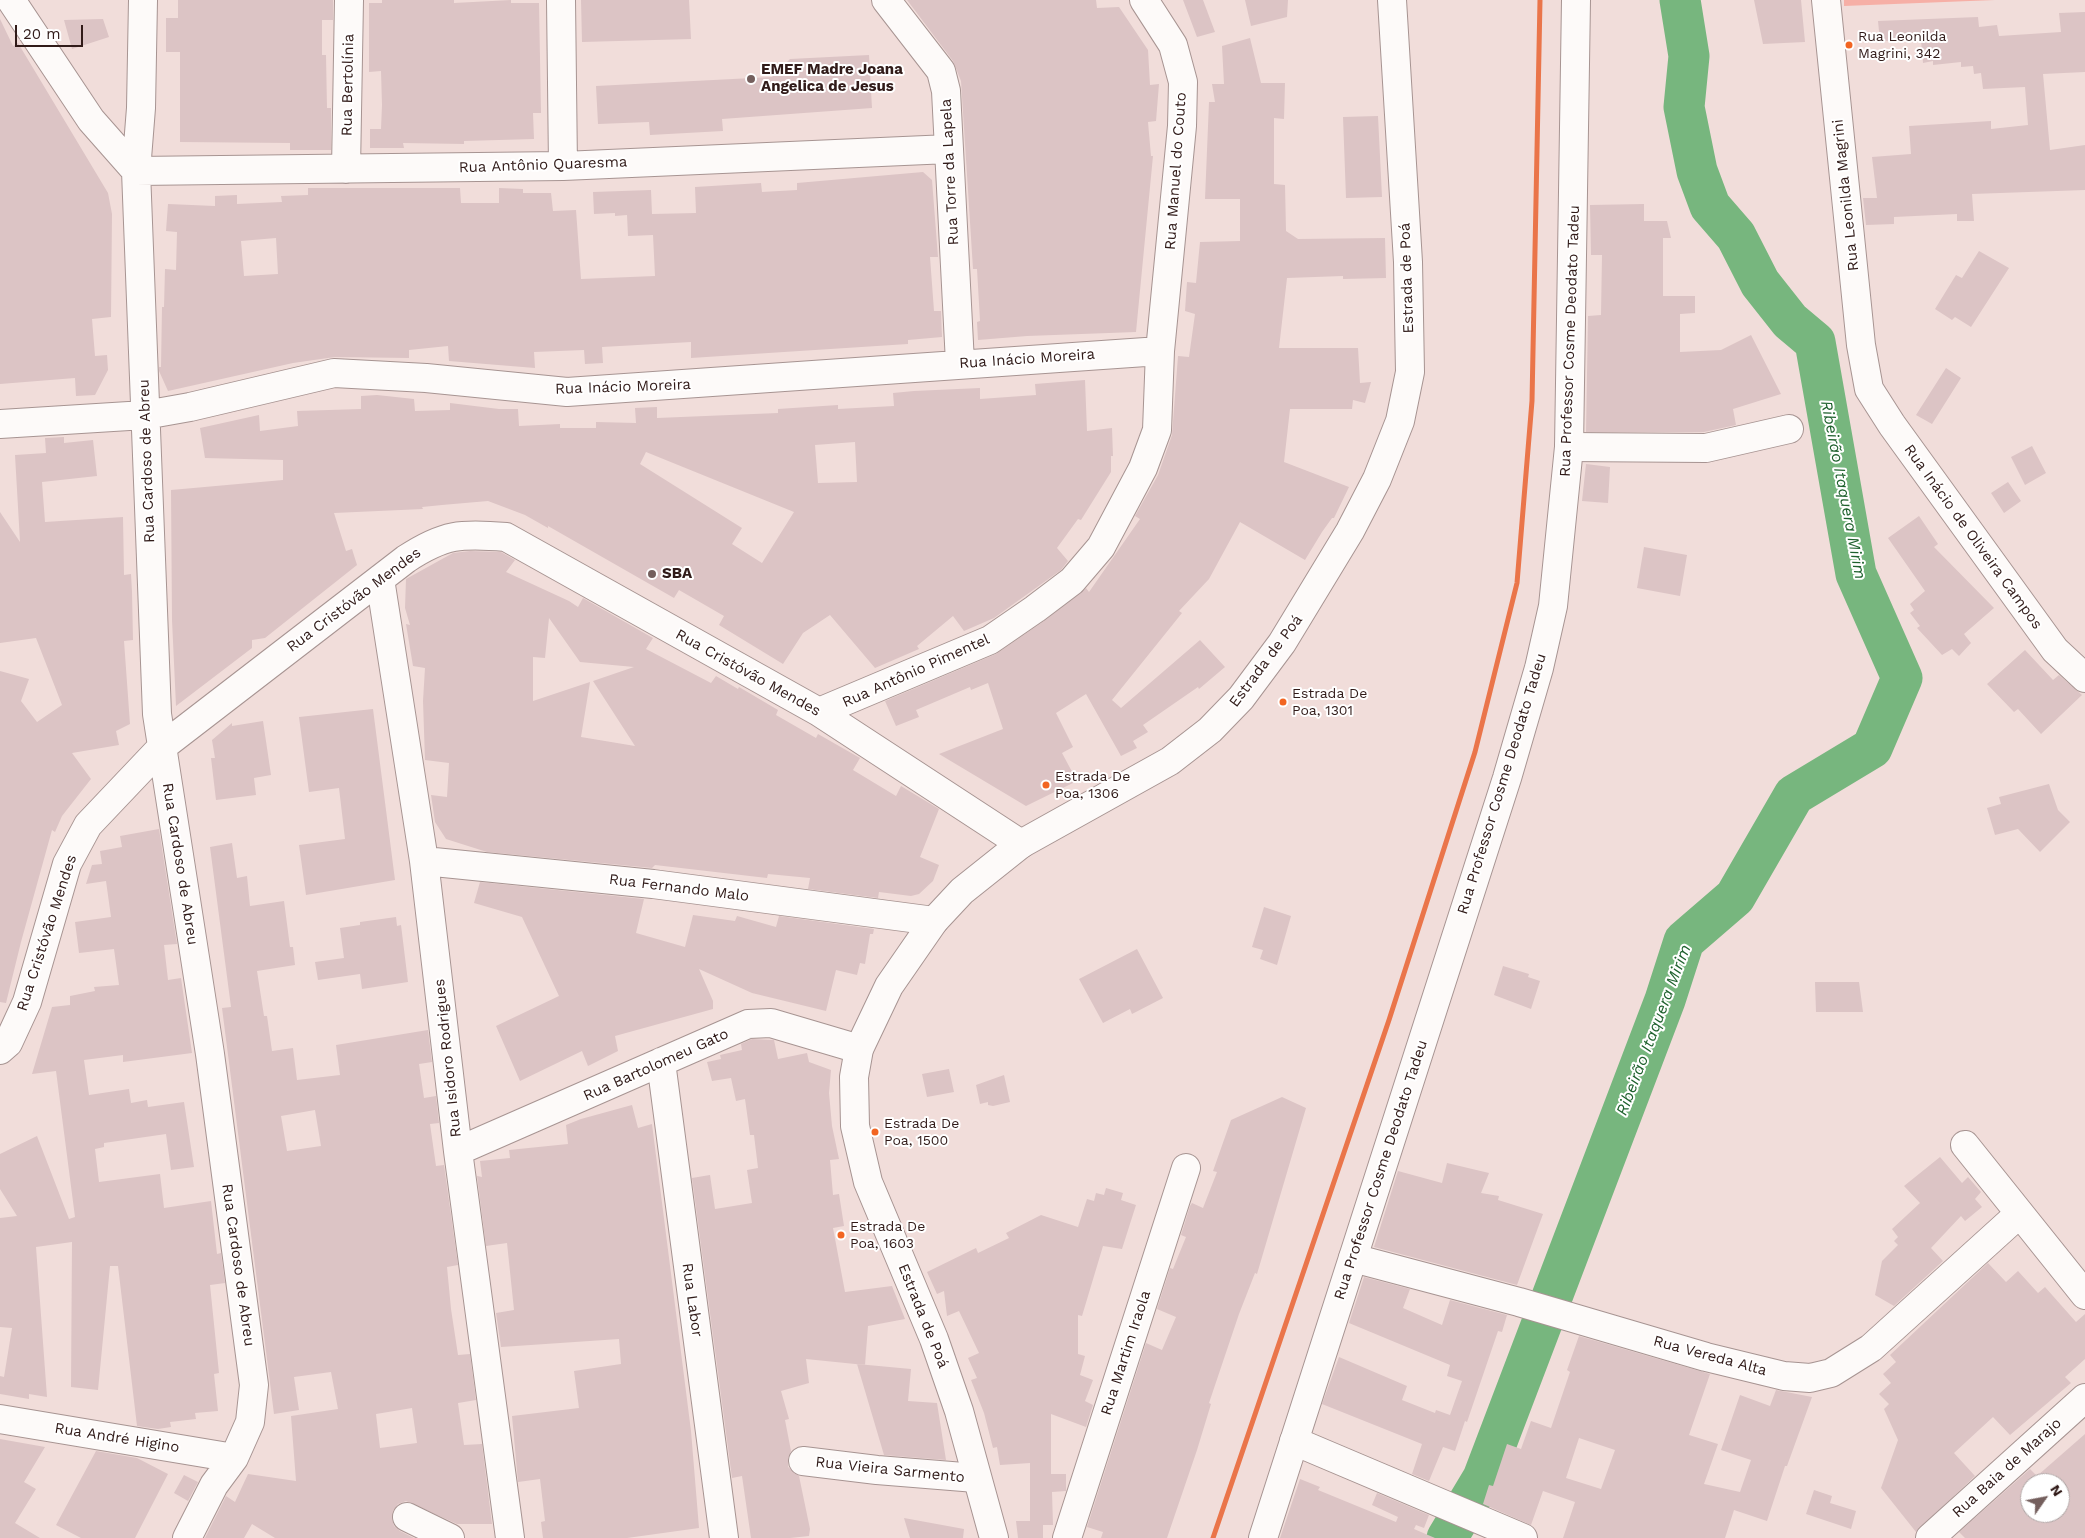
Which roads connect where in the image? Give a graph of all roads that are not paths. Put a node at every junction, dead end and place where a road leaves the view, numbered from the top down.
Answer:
1 (11, 0) edge
2 (143, 0) edge
3 (349, 0) edge
4 (561, 0) edge
5 (886, 0) edge
6 (1144, 0) edge
7 (1392, 0) edge
8 (1576, 0) edge
9 (1826, 0) edge
10 (949, 149) junction
11 (563, 166) junction
12 (346, 169) junction
13 (136, 171) junction
14 (1160, 351) junction
15 (960, 363) junction
16 (1869, 389) joint
17 (146, 415) junction
18 (0, 424) edge
19 (1789, 429) dead end
20 (1570, 447) junction
21 (380, 579) junction
22 (2085, 678) edge
23 (820, 712) junction
24 (162, 747) junction
25 (1021, 844) junction
26 (424, 861) junction
27 (934, 921) junction
28 (859, 1049) junction
29 (0, 1050) edge
30 (661, 1062) junction
31 (1965, 1145) dead end
32 (458, 1151) junction
33 (1186, 1168) dead end
34 (2018, 1214) junction
35 (1353, 1258) junction
36 (2085, 1296) edge
37 (2085, 1398) edge
38 (0, 1419) edge
39 (1294, 1441) junction
40 (234, 1458) junction
41 (803, 1461) dead end
42 (976, 1478) junction
43 (407, 1518) dead end
44 (187, 1538) edge
45 (450, 1538) edge
46 (510, 1538) edge
47 (724, 1538) edge
48 (994, 1538) edge
49 (1067, 1538) edge
50 (1263, 1538) edge
51 (1523, 1538) edge
52 (1930, 1538) edge

1 - 13 street
2 - 13 street, Rua Cardoso de Abreu
3 - 12 street, Rua Bertolínia
4 - 11 street
5 - 10 street, Rua Torre da Lapela
6 - 14 street, Rua Manuel do Couto
7 - 25 street, Estrada de Poá
8 - 20 street, Rua Professor Cosme Deodato Tadeu
9 - 16 street, Rua Leonilda Magrini
10 - 11 street, Rua Antônio Quaresma
10 - 15 street, Rua Torre da Lapela
11 - 12 street, Rua Antônio Quaresma
12 - 13 street, Rua Antônio Quaresma
13 - 17 street, Rua Cardoso de Abreu
14 - 15 street, Rua Inácio Moreira
14 - 23 street, Rua Antônio Pimentel
15 - 17 street, Rua Inácio Moreira
16 - 22 street, Rua Inácio de Oliveira Campos
17 - 18 street, Rua Inácio Moreira
17 - 24 street, Rua Cardoso de Abreu
19 - 20 street
20 - 35 street, Rua Professor Cosme Deodato Tadeu
21 - 23 street, Rua Cristóvão Mendes
21 - 24 street, Rua Cristóvão Mendes
21 - 26 street, Rua Isidoro Rodrigues
23 - 25 street, Rua Cristóvão Mendes
24 - 29 street, Rua Cristóvão Mendes
24 - 40 street, Rua Cardoso de Abreu
25 - 27 street, Estrada de Poá
26 - 27 street, Rua Fernando Malo
26 - 32 street, Rua Isidoro Rodrigues
27 - 28 street, Estrada de Poá
28 - 30 street, Rua Bartolomeu Gato
28 - 42 street, Estrada de Poá
30 - 32 street, Rua Bartolomeu Gato
30 - 47 street, Rua Labor
31 - 34 street
32 - 46 street, Rua Isidoro Rodrigues
33 - 49 street, Rua Martim Iraola
34 - 35 street, Rua Vereda Alta
34 - 36 street
35 - 39 street, Rua Professor Cosme Deodato Tadeu
37 - 52 street, Rua Baia de Marajo
38 - 40 street, Rua André Higino
39 - 50 street, Rua Professor Cosme Deodato Tadeu
39 - 51 street
40 - 44 street, Rua Cardoso de Abreu
41 - 42 street, Rua Vieira Sarmento
42 - 48 street, Estrada de Poá
43 - 45 street

